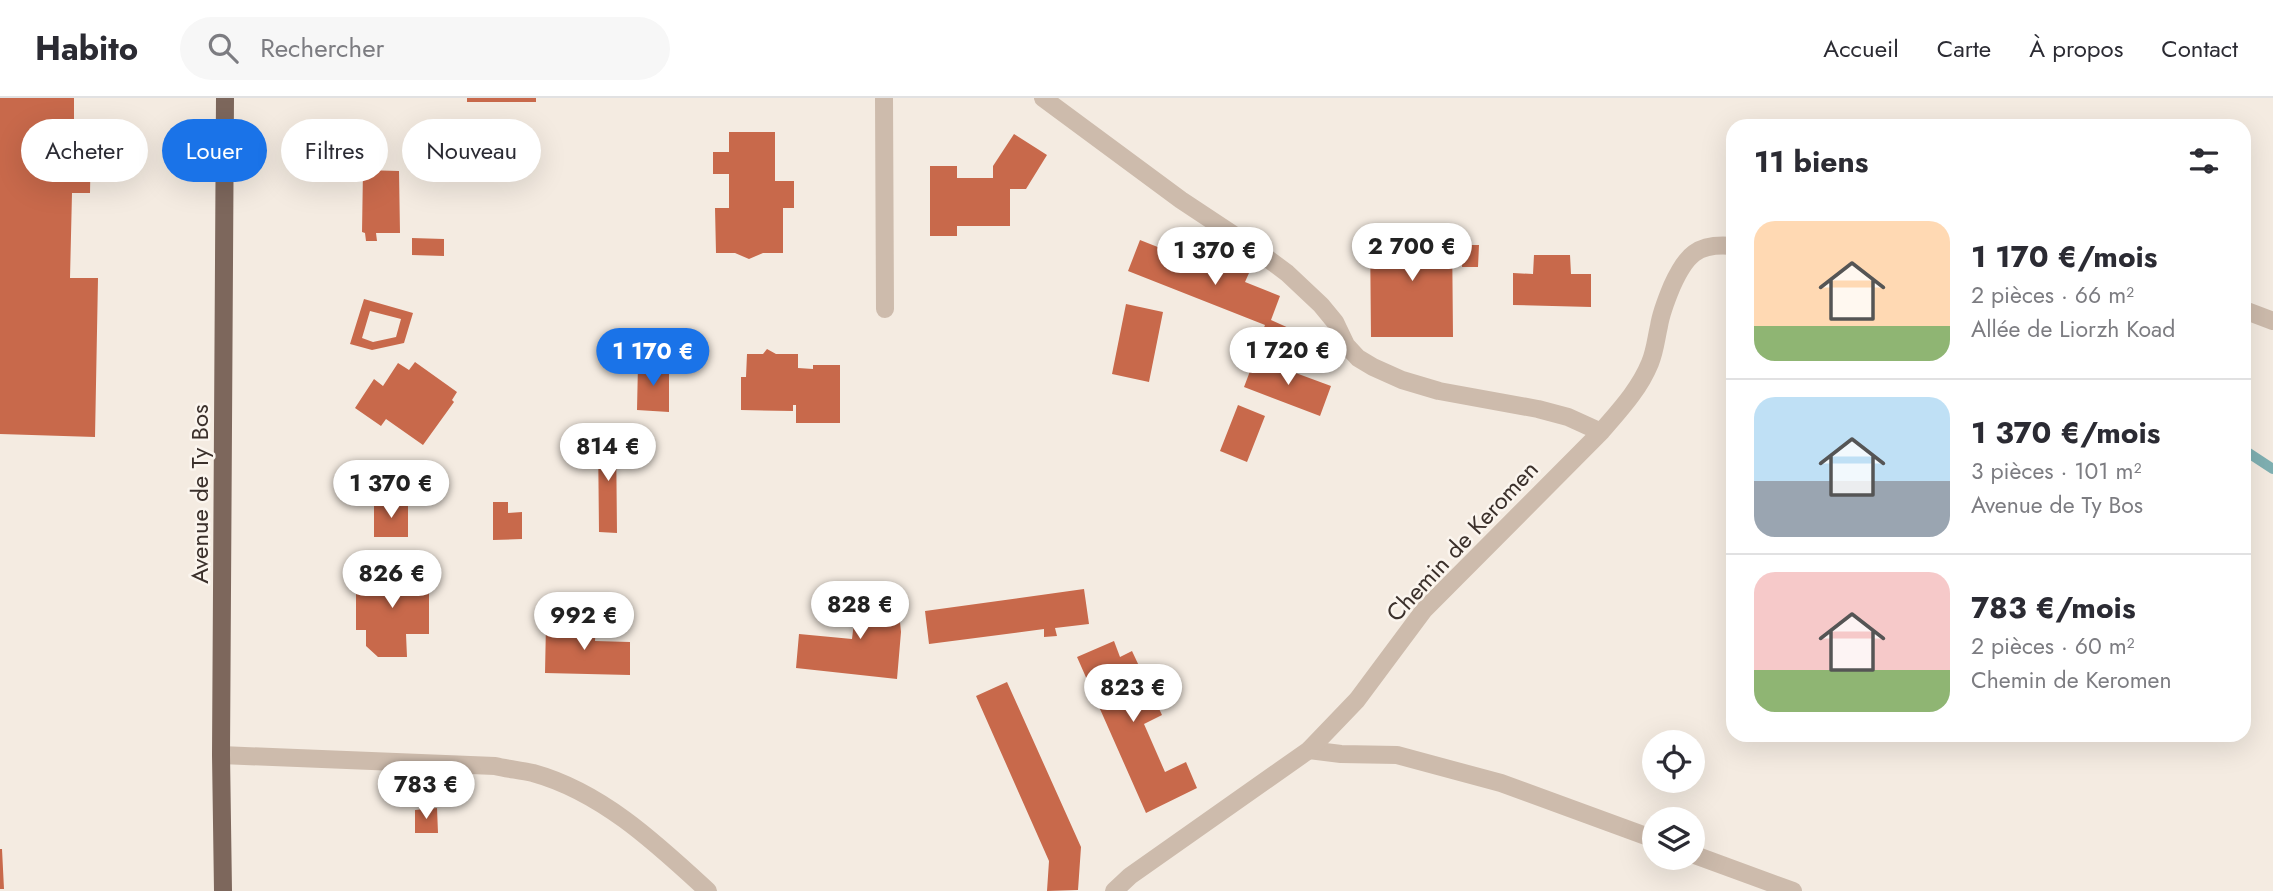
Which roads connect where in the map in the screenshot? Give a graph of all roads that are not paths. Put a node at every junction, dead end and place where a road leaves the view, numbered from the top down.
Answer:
1 (225, 98) edge
2 (884, 98) edge
3 (1043, 98) edge
4 (1726, 245) edge
5 (885, 309) dead end
6 (2251, 313) edge
7 (2273, 321) edge
8 (1601, 432) junction
9 (1309, 750) junction
10 (221, 755) junction
11 (1642, 835) edge
12 (1705, 859) edge
13 (223, 891) edge
14 (708, 891) edge
15 (1114, 891) edge
16 (1793, 891) edge

1 - 10 main road, Avenue de Ty Bos
2 - 5 street
3 - 8 street
4 - 8 street, Chemin de Keromen
6 - 7 street
8 - 9 street, Chemin de Keromen
9 - 11 street
9 - 15 street, Chemin de Keromen
10 - 13 main road, Avenue de Ty Bos
10 - 14 street
12 - 16 street

